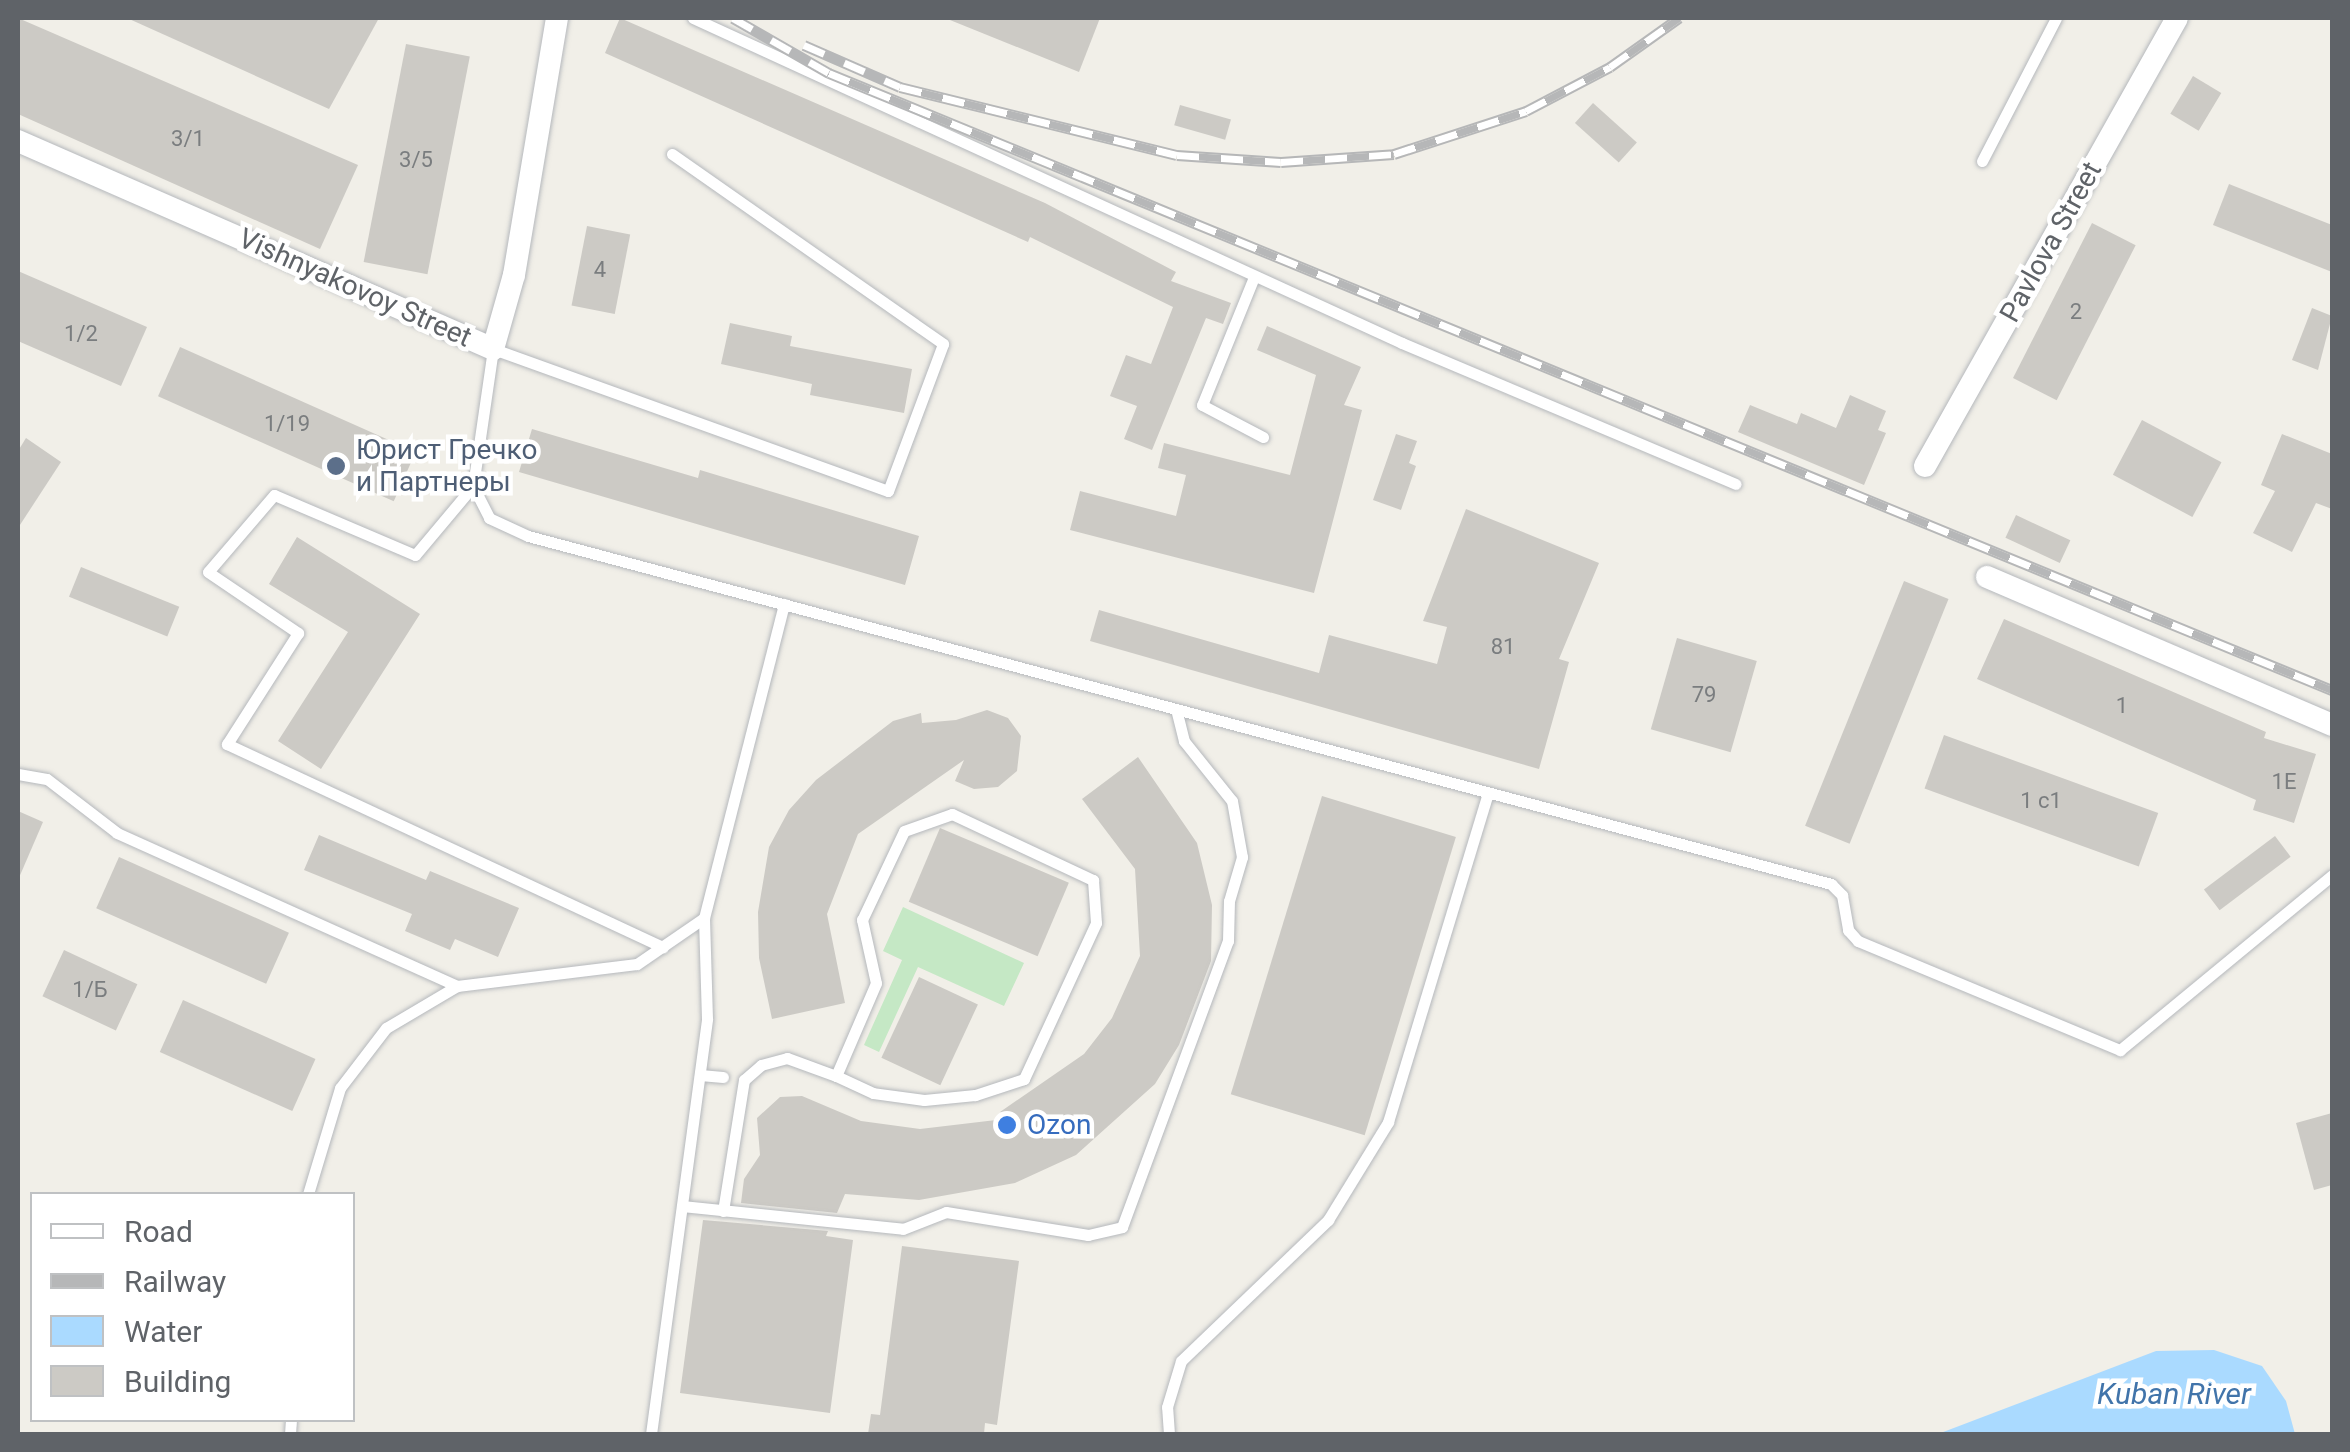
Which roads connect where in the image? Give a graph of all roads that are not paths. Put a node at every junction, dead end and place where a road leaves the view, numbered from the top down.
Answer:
1 (557, 18) edge
2 (693, 18) edge
3 (2056, 18) edge
4 (2177, 18) edge
5 (18, 141) edge
6 (672, 154) dead end
7 (1982, 161) dead end
8 (1254, 277) junction
9 (494, 349) junction
10 (1264, 438) dead end
11 (1925, 466) dead end
12 (1734, 484) dead end
13 (473, 486) junction
14 (1987, 576) dead end
15 (784, 604) junction
16 (1176, 709) junction
17 (2332, 725) edge
18 (18, 774) edge
19 (1488, 793) junction
20 (2332, 874) edge
21 (704, 918) junction
22 (663, 947) junction
23 (457, 986) junction
24 (700, 1075) junction
25 (836, 1076) junction
26 (724, 1077) dead end
27 (309, 1192) edge
28 (682, 1206) junction
29 (723, 1211) junction
30 (651, 1434) edge
31 (1169, 1434) edge

1 - 9 street, Vishnyakovoy Street
2 - 8 lane
3 - 7 lane
4 - 11 street, Pavlova Street
5 - 9 street, Vishnyakovoy Street
6 - 9 lane
8 - 10 lane
8 - 12 lane
9 - 13 lane
13 - 15 lane
13 - 22 lane
14 - 17 street
15 - 16 lane
15 - 21 lane
16 - 19 lane
16 - 29 lane
18 - 23 lane
19 - 20 lane
19 - 31 lane
21 - 22 lane
21 - 24 lane
22 - 23 lane
23 - 27 lane
24 - 26 lane
24 - 28 lane
25 - 25 lane
25 - 29 lane
28 - 29 lane
28 - 30 lane

